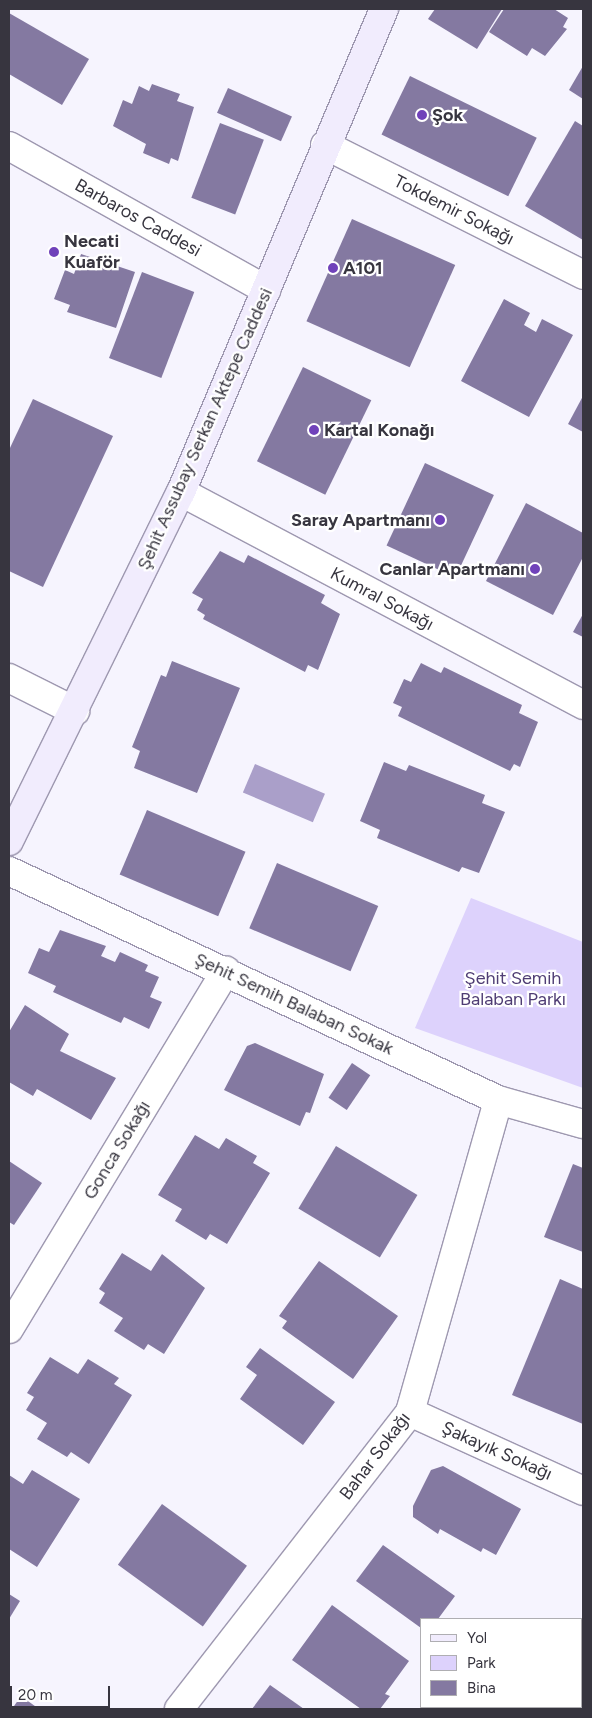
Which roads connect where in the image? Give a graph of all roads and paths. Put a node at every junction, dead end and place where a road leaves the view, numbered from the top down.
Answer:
1 (384, 9) edge
2 (325, 145) junction
3 (9, 146) edge
4 (583, 275) edge
5 (267, 290) junction
6 (181, 492) junction
7 (9, 678) edge
8 (583, 705) edge
9 (75, 711) junction
10 (9, 841) edge
11 (9, 871) edge
12 (226, 971) junction
13 (498, 1100) junction
14 (583, 1124) edge
15 (9, 1329) edge
16 (410, 1412) junction
17 (583, 1491) edge
18 (179, 1709) edge

1 - 2 street, Şehit Assubay Serkan Aktepe Caddesi
2 - 4 street, Tokdemir Sokağı
2 - 5 street, Şehit Assubay Serkan Aktepe Caddesi
3 - 5 street, Barbaros Caddesi
5 - 6 street, Şehit Assubay Serkan Aktepe Caddesi
6 - 8 street, Kumral Sokağı
6 - 9 street, Şehit Assubay Serkan Aktepe Caddesi
7 - 9 street
9 - 10 street, Şehit Assubay Serkan Aktepe Caddesi
11 - 12 street, Şehit Semih Balaban Sokak
12 - 13 street, Şehit Semih Balaban Sokak
12 - 15 street, Gonca Sokağı
13 - 14 street, Şehit Semih Balaban Sokak
13 - 16 street, Bahar Sokağı
16 - 17 street, Şakayık Sokağı
16 - 18 street, Bahar Sokağı

